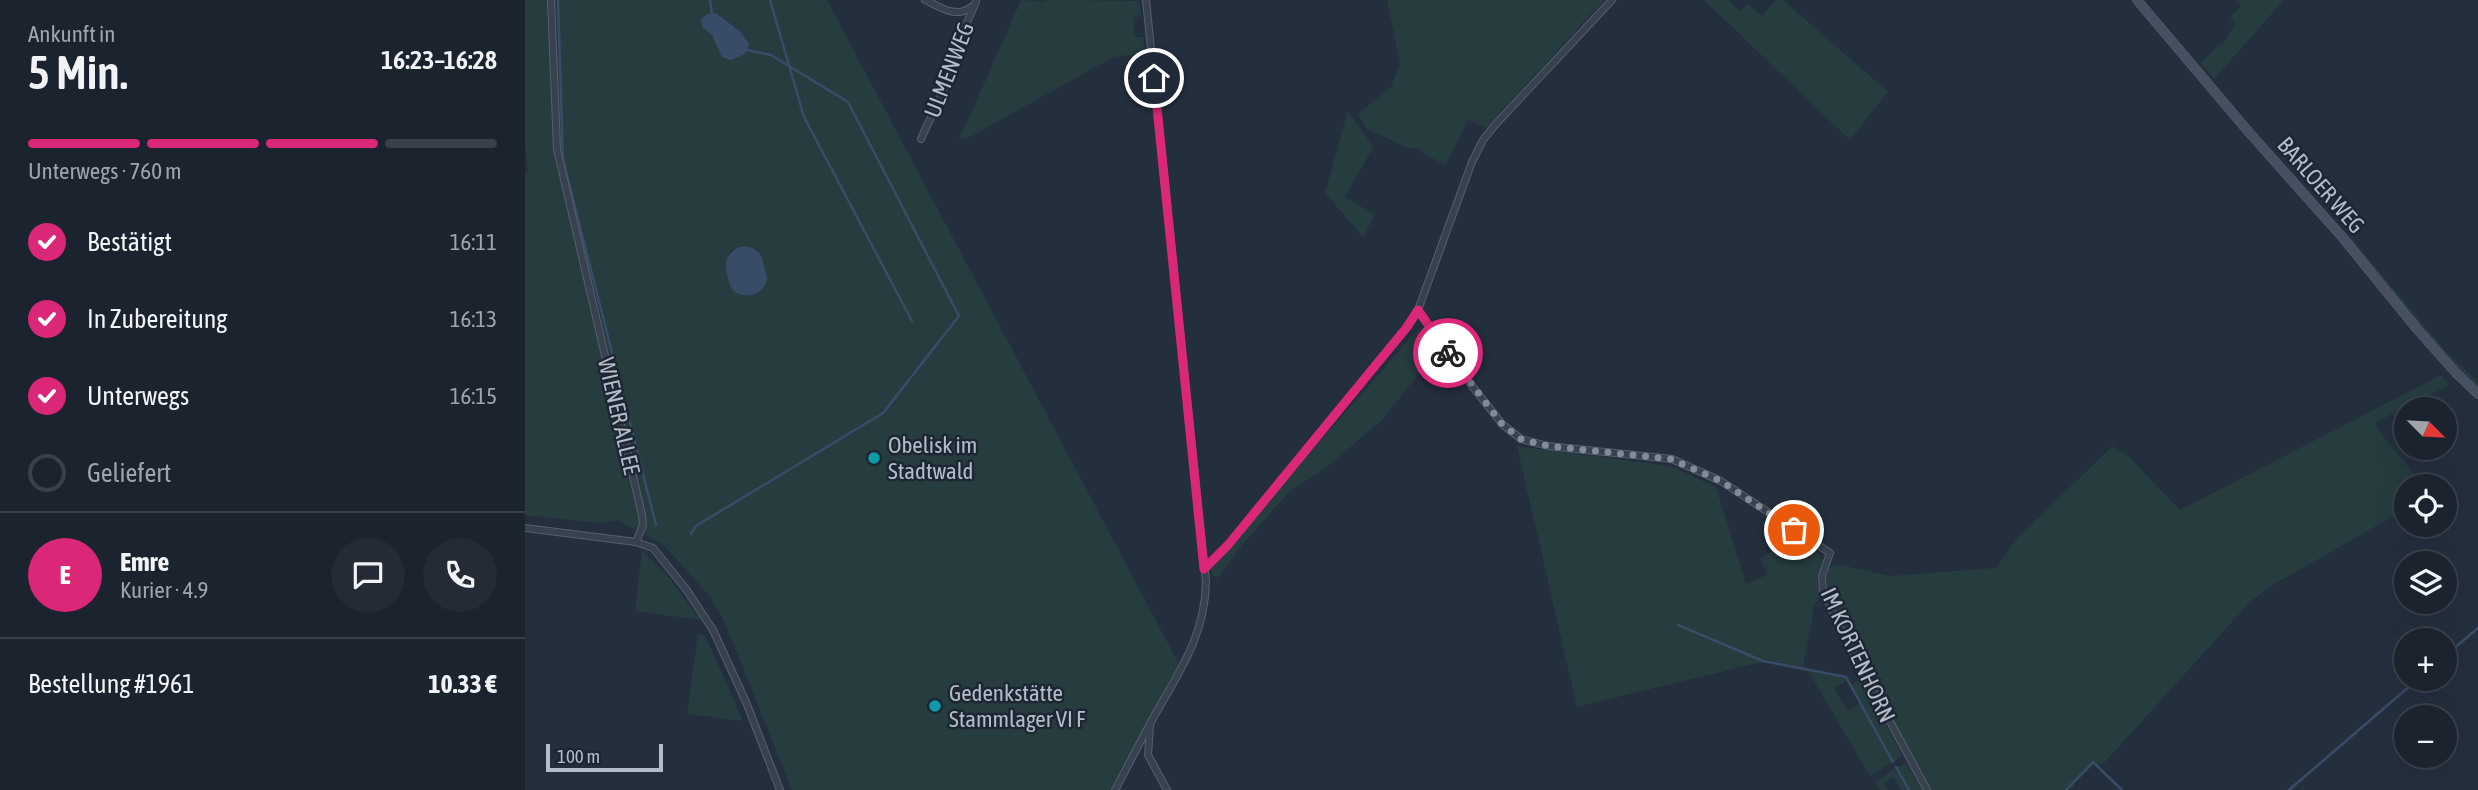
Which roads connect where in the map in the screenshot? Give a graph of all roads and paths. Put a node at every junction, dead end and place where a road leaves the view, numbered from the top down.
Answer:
1 (551, 0) edge
2 (925, 0) edge
3 (1146, 0) edge
4 (1612, 0) edge
5 (2137, 0) edge
6 (976, 1) edge
7 (921, 139) dead end
8 (1418, 310) junction
9 (2478, 394) edge
10 (525, 528) edge
11 (636, 542) junction
12 (1204, 569) junction
13 (1150, 724) junction
14 (1135, 752) junction
15 (1148, 755) junction
16 (780, 790) edge
17 (1115, 790) edge
18 (1167, 790) edge
19 (1927, 790) edge

1 - 11 street, WIENER ALLEE
2 - 6 street, ULMENWEG
3 - 12 street
4 - 8 street
5 - 9 street, BARLOER WEG
6 - 7 street, ULMENWEG
8 - 12 street
8 - 19 street, IM KORTENHORN
10 - 11 street
11 - 16 street
12 - 13 street
13 - 14 street
13 - 15 street
14 - 15 street
14 - 17 street
15 - 18 street

